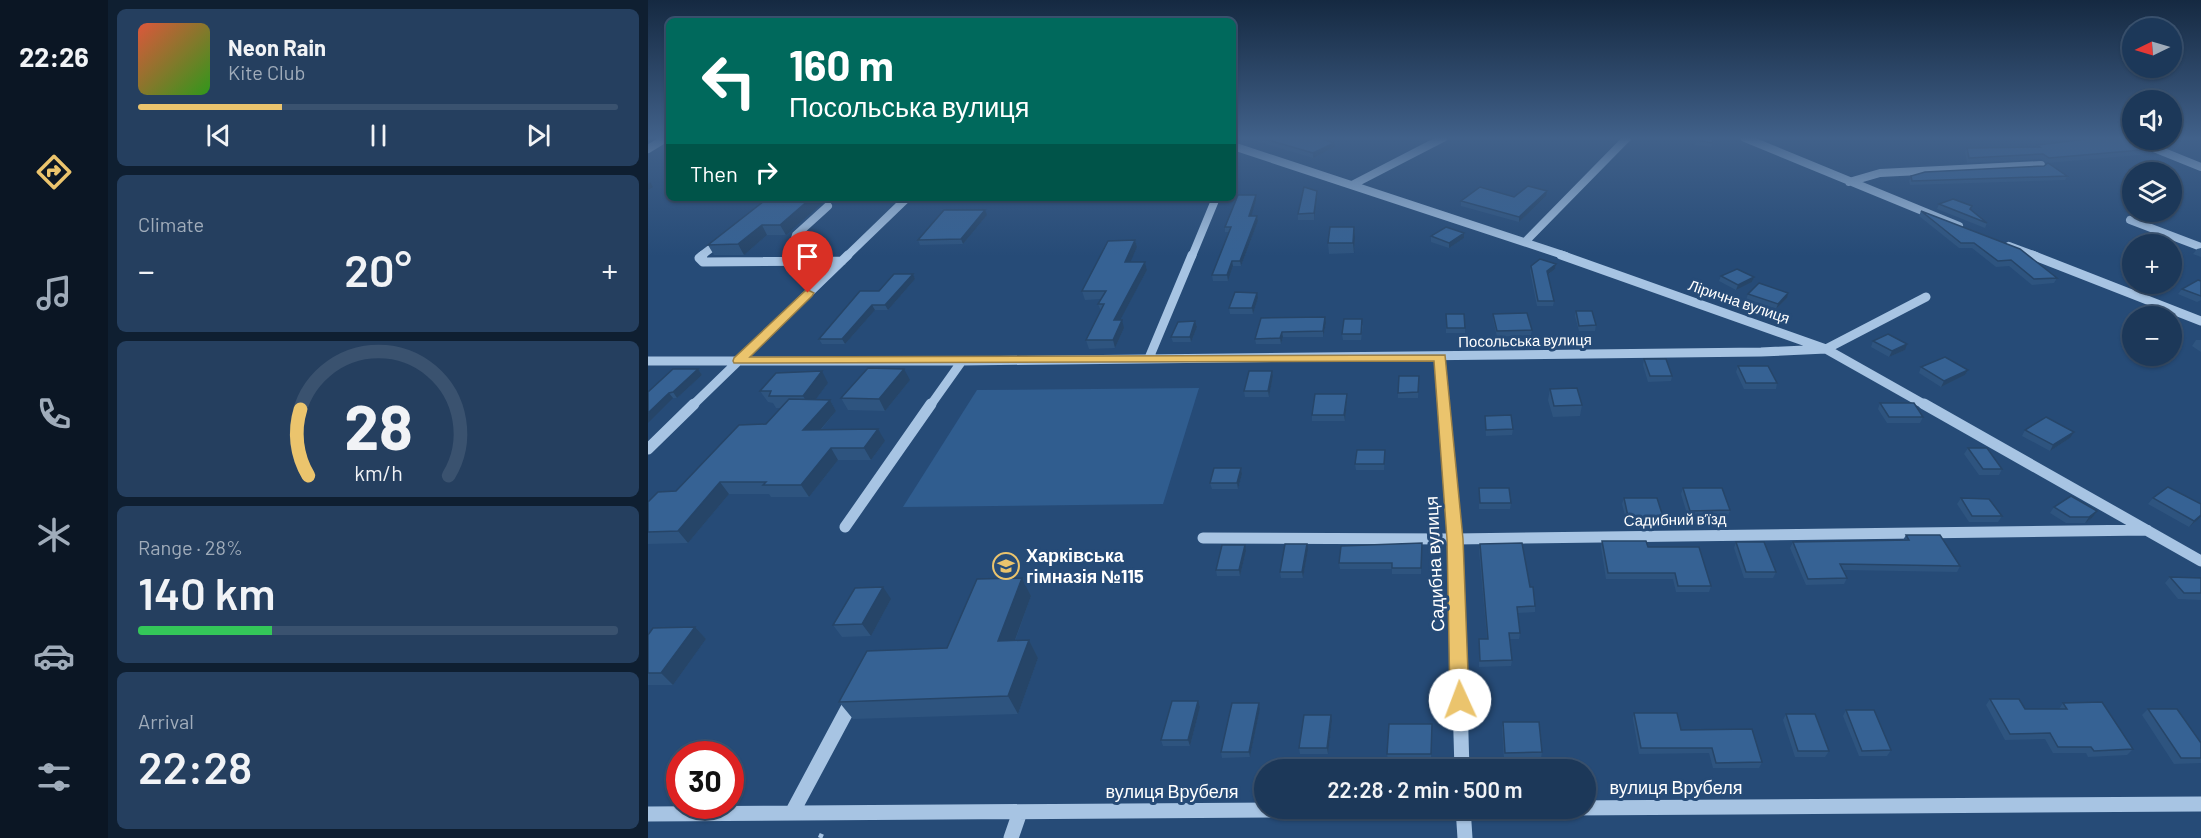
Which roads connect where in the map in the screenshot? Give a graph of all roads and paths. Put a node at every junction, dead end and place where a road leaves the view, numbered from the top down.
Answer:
1 (1328, 177) edge
2 (1367, 177) edge
3 (1589, 177) edge
4 (1838, 177) edge
5 (1866, 177) edge
6 (1849, 182) junction
7 (1352, 185) junction
8 (904, 201) edge
9 (1215, 201) edge
10 (828, 206) dead end
11 (2135, 222) edge
12 (1970, 230) edge
13 (733, 231) edge
14 (1525, 242) junction
15 (2003, 243) edge
16 (2201, 247) edge
17 (807, 261) junction
18 (842, 261) junction
19 (1926, 297) dead end
20 (2201, 321) edge
21 (1826, 349) junction
22 (1440, 357) junction
23 (1149, 358) junction
24 (648, 361) edge
25 (739, 361) junction
26 (962, 361) junction
27 (648, 449) edge
28 (845, 527) dead end
29 (2147, 530) junction
30 (1203, 538) dead end
31 (1455, 539) junction
32 (2201, 561) edge
33 (861, 684) edge
34 (1462, 759) edge
35 (2201, 804) edge
36 (1596, 808) edge
37 (1254, 810) edge
38 (1020, 812) junction
39 (792, 813) junction
40 (648, 814) edge
41 (1464, 819) edge
42 (1011, 838) edge
43 (1465, 838) edge

1 - 7 street, Лірична вулиця
2 - 7 street
3 - 14 street
4 - 6 street
5 - 6 street
6 - 12 street
7 - 14 street, Лірична вулиця
8 - 18 street
9 - 23 street
10 - 17 street
11 - 16 street
13 - 17 street
14 - 21 street, Лірична вулиця
15 - 20 street
17 - 18 street
18 - 25 street
19 - 21 street
21 - 22 street, Посольська вулиця
21 - 29 street, Лірична вулиця
22 - 23 street, Посольська вулиця
22 - 31 street, Садибна вулиця
23 - 26 street, Посольська вулиця
24 - 25 street, Посольська вулиця
25 - 26 street, Посольська вулиця
25 - 27 street
26 - 28 street
29 - 31 street, Садибний в’їзд
29 - 32 street, Лірична вулиця
30 - 31 street, Садибний в’їзд
31 - 34 street, Садибна вулиця
33 - 39 street
35 - 36 street, вулиця Врубеля
37 - 38 street, вулиця Врубеля
38 - 39 street, вулиця Врубеля
38 - 42 street
39 - 40 street, вулиця Врубеля
41 - 43 street

